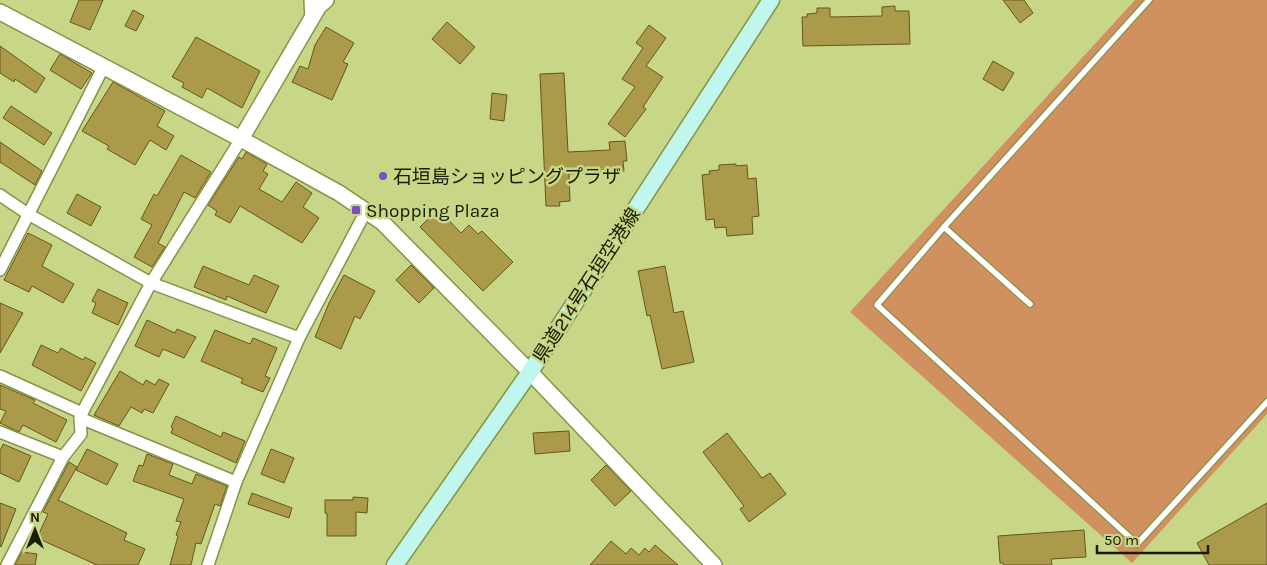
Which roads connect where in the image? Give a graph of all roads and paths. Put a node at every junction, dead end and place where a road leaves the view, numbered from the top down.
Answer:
1 (310, 0) edge
2 (326, 0) edge
3 (771, 0) edge
4 (1149, 0) edge
5 (0, 12) edge
6 (310, 22) junction
7 (104, 66) junction
8 (241, 139) junction
9 (0, 194) edge
10 (366, 211) junction
11 (28, 214) junction
12 (944, 227) junction
13 (0, 270) edge
14 (151, 283) junction
15 (1030, 304) dead end
16 (299, 338) junction
17 (530, 372) junction
18 (0, 376) edge
19 (1267, 402) edge
20 (81, 416) junction
21 (0, 432) edge
22 (63, 457) junction
23 (236, 482) junction
24 (7, 565) edge
25 (208, 565) edge
26 (394, 565) edge
27 (714, 565) edge

1 - 6 street
2 - 6 street
3 - 17 main road, 県道214号石垣空港線
4 - 12 lane
5 - 7 street
6 - 8 street
7 - 8 street
7 - 11 street
8 - 10 street
8 - 14 street
9 - 11 street
10 - 16 street
10 - 17 street
11 - 13 street
11 - 14 street
12 - 15 lane
12 - 19 lane
14 - 16 street
14 - 20 street
16 - 23 street
17 - 26 main road, 県道214号石垣空港線
17 - 27 street
18 - 20 street
20 - 22 street
20 - 23 street
21 - 22 street
22 - 24 street
23 - 25 street

